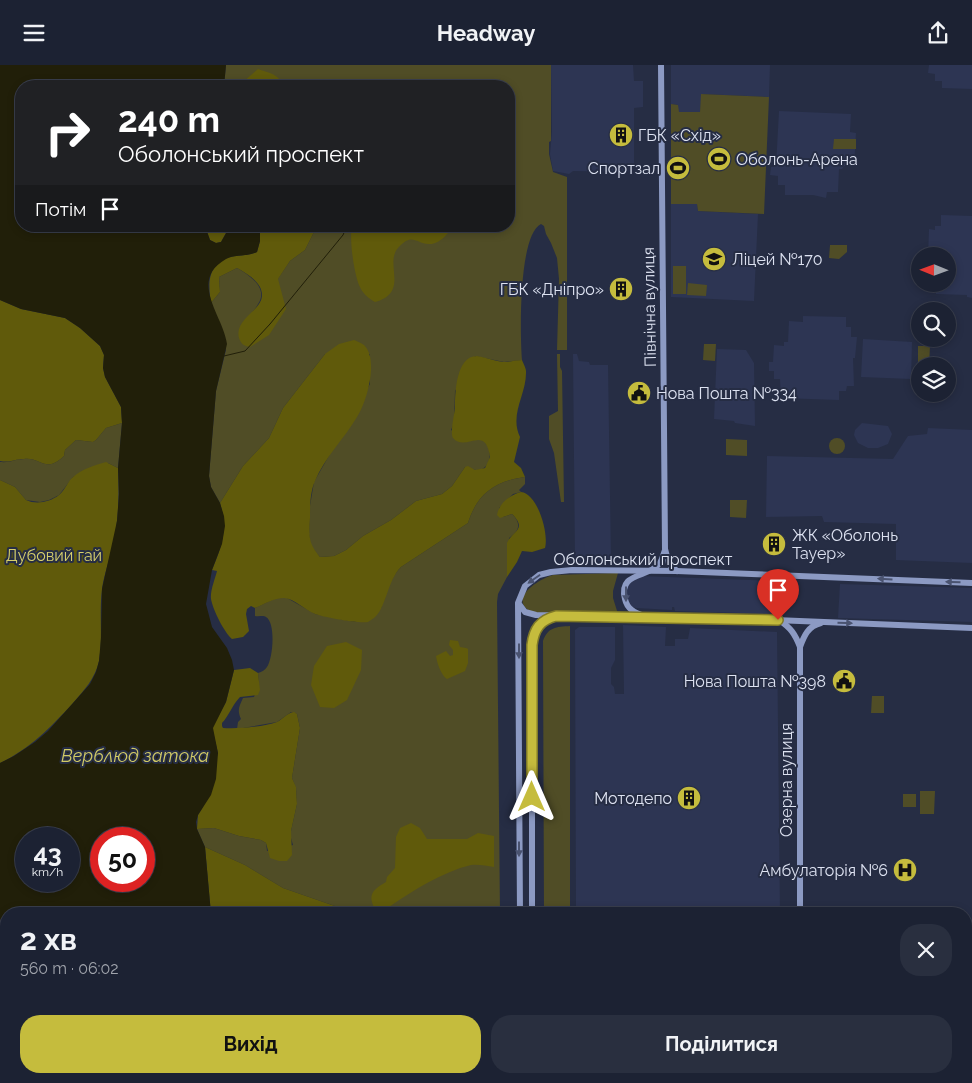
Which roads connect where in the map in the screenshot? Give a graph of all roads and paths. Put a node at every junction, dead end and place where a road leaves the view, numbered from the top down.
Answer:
1 (661, 65) edge
2 (666, 549) junction
3 (651, 571) junction
4 (677, 571) junction
5 (972, 583) edge
6 (518, 603) junction
7 (556, 616) junction
8 (650, 617) junction
9 (778, 620) junction
10 (824, 622) junction
11 (972, 628) edge
12 (800, 647) junction
13 (520, 907) edge
14 (532, 907) edge
15 (800, 907) edge

1 - 2 main road, Північна вулиця
2 - 3 main road
2 - 4 main road, Північна вулиця
3 - 4 main road, Оболонський проспект
3 -> 6 main road, Оболонський проспект
3 -> 8 main road
5 -> 4 main road, Оболонський проспект
6 - 7 main road
6 -> 13 main road
7 - 8 main road
7 - 14 main road
8 - 9 main road
9 - 10 main road
9 - 12 main road
10 -> 11 main road
10 - 12 main road
12 - 15 main road, Озерна вулиця

